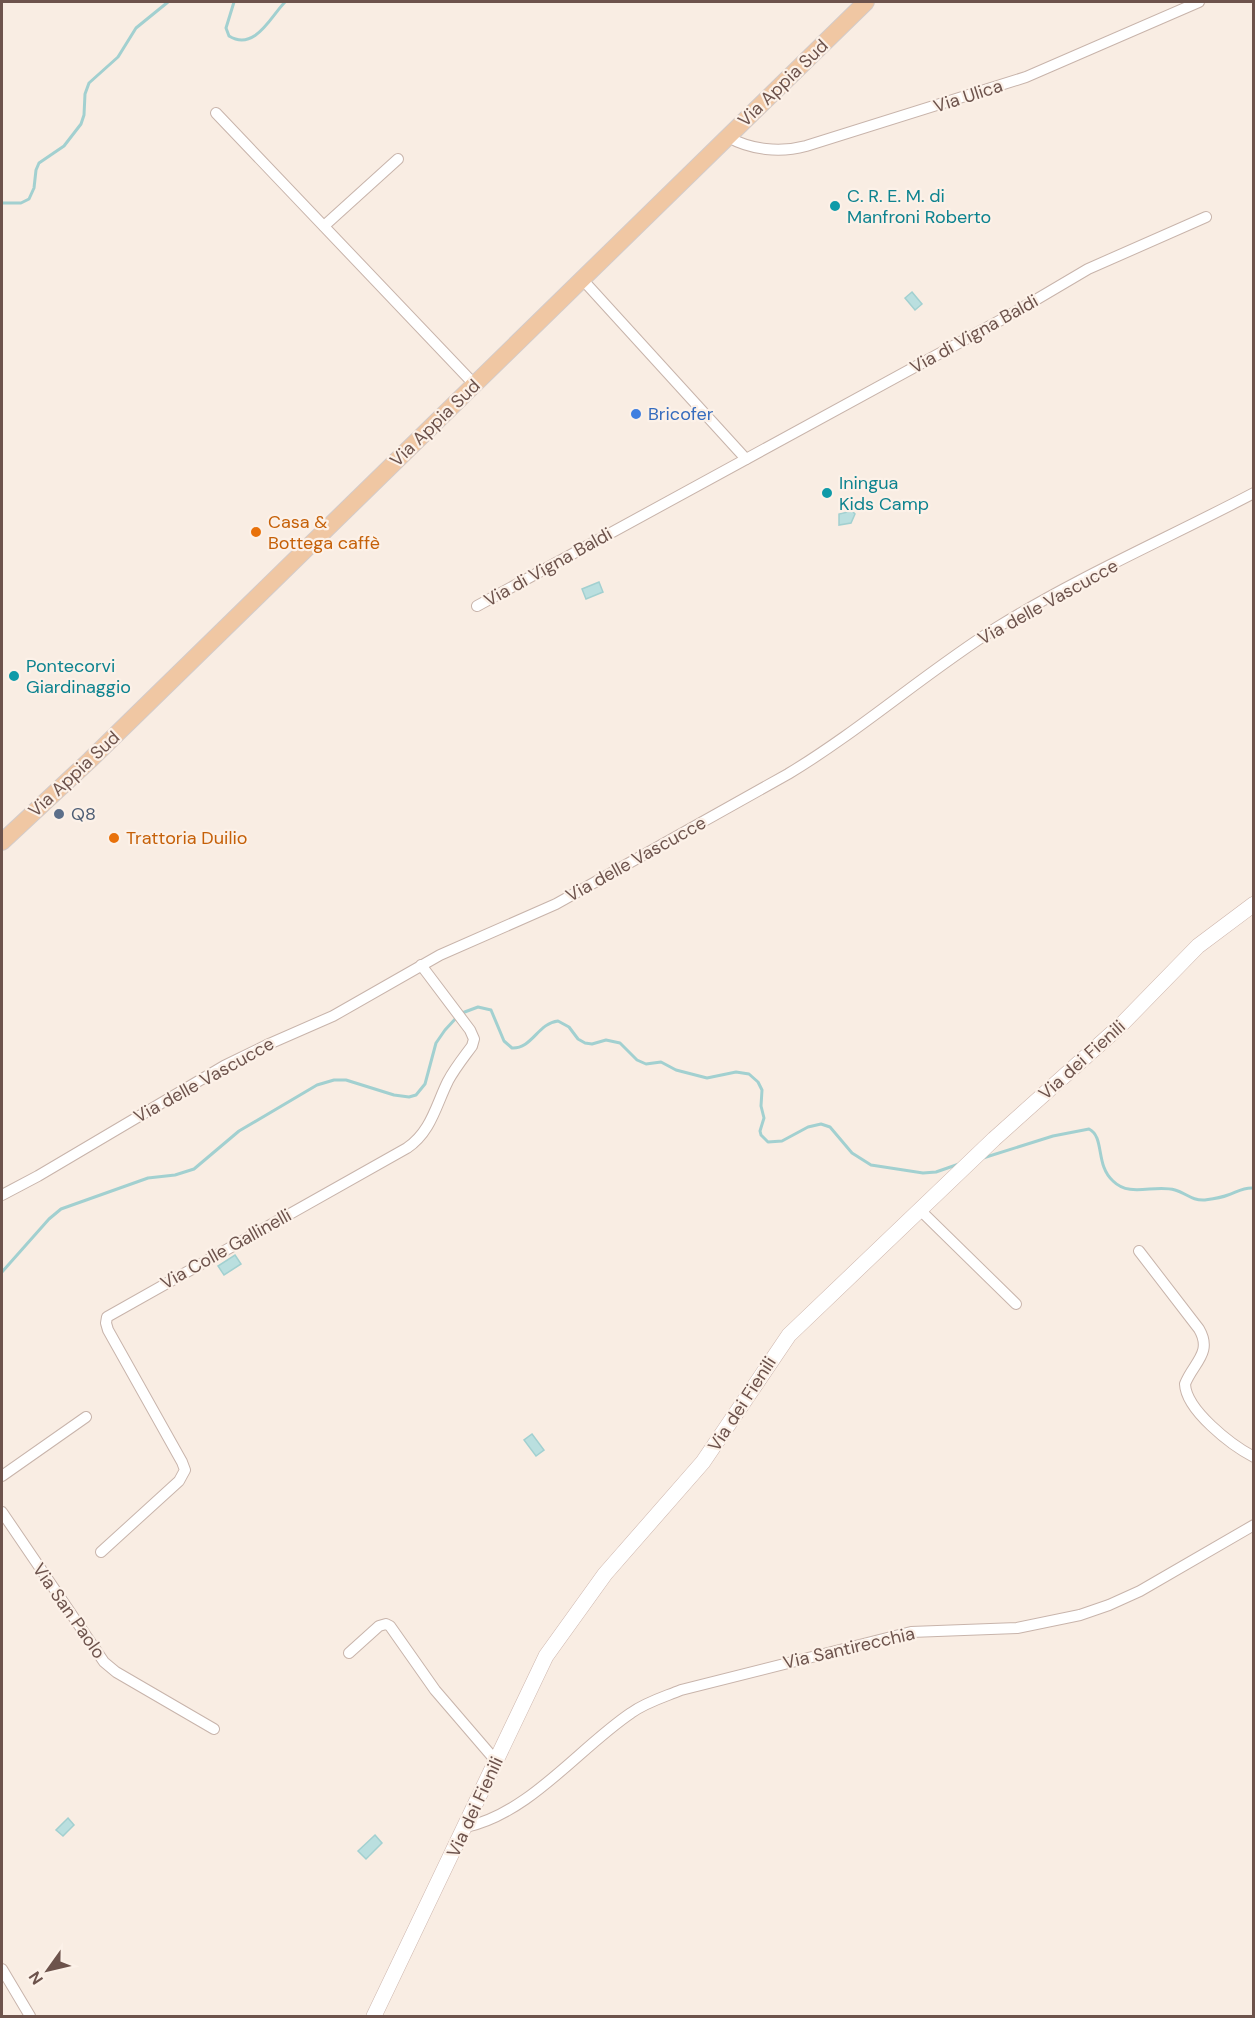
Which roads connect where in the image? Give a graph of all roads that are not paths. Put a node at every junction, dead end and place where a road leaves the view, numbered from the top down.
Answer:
1 (866, 2) edge
2 (1199, 2) edge
3 (216, 113) dead end
4 (728, 137) junction
5 (398, 159) dead end
6 (1206, 217) dead end
7 (324, 226) junction
8 (582, 279) junction
9 (474, 384) junction
10 (746, 459) junction
11 (1254, 493) edge
12 (477, 606) dead end
13 (2, 842) edge
14 (1254, 904) edge
15 (421, 965) junction
16 (2, 1195) edge
17 (920, 1210) junction
18 (1139, 1251) dead end
19 (1016, 1304) dead end
20 (86, 1417) dead end
21 (1254, 1456) edge
22 (2, 1476) edge
23 (2, 1512) edge
24 (1254, 1525) edge
25 (101, 1552) dead end
26 (349, 1653) dead end
27 (214, 1729) dead end
28 (496, 1761) junction
29 (466, 1827) junction
30 (2, 1969) edge
31 (30, 2016) edge
32 (374, 2016) edge

1 - 4 main road, Via Appia Sud
2 - 4 street, Via Ulica
3 - 7 street
4 - 8 main road, Via Appia Sud
5 - 7 street
6 - 10 street, Via di Vigna Baldi
7 - 9 street
8 - 9 main road, Via Appia Sud
8 - 10 street
9 - 13 main road, Via Appia Sud
10 - 12 street, Via di Vigna Baldi
11 - 15 street, Via delle Vascucce
14 - 17 street, Via dei Fienili
15 - 16 street, Via delle Vascucce
15 - 25 street, Via Colle Gallinelli
17 - 19 street
17 - 28 street, Via dei Fienili
18 - 21 street
20 - 22 street
23 - 27 street, Via San Paolo
24 - 29 street, Via Santirecchia
26 - 28 street
28 - 29 street, Via dei Fienili
29 - 32 street, Via dei Fienili
30 - 31 street

